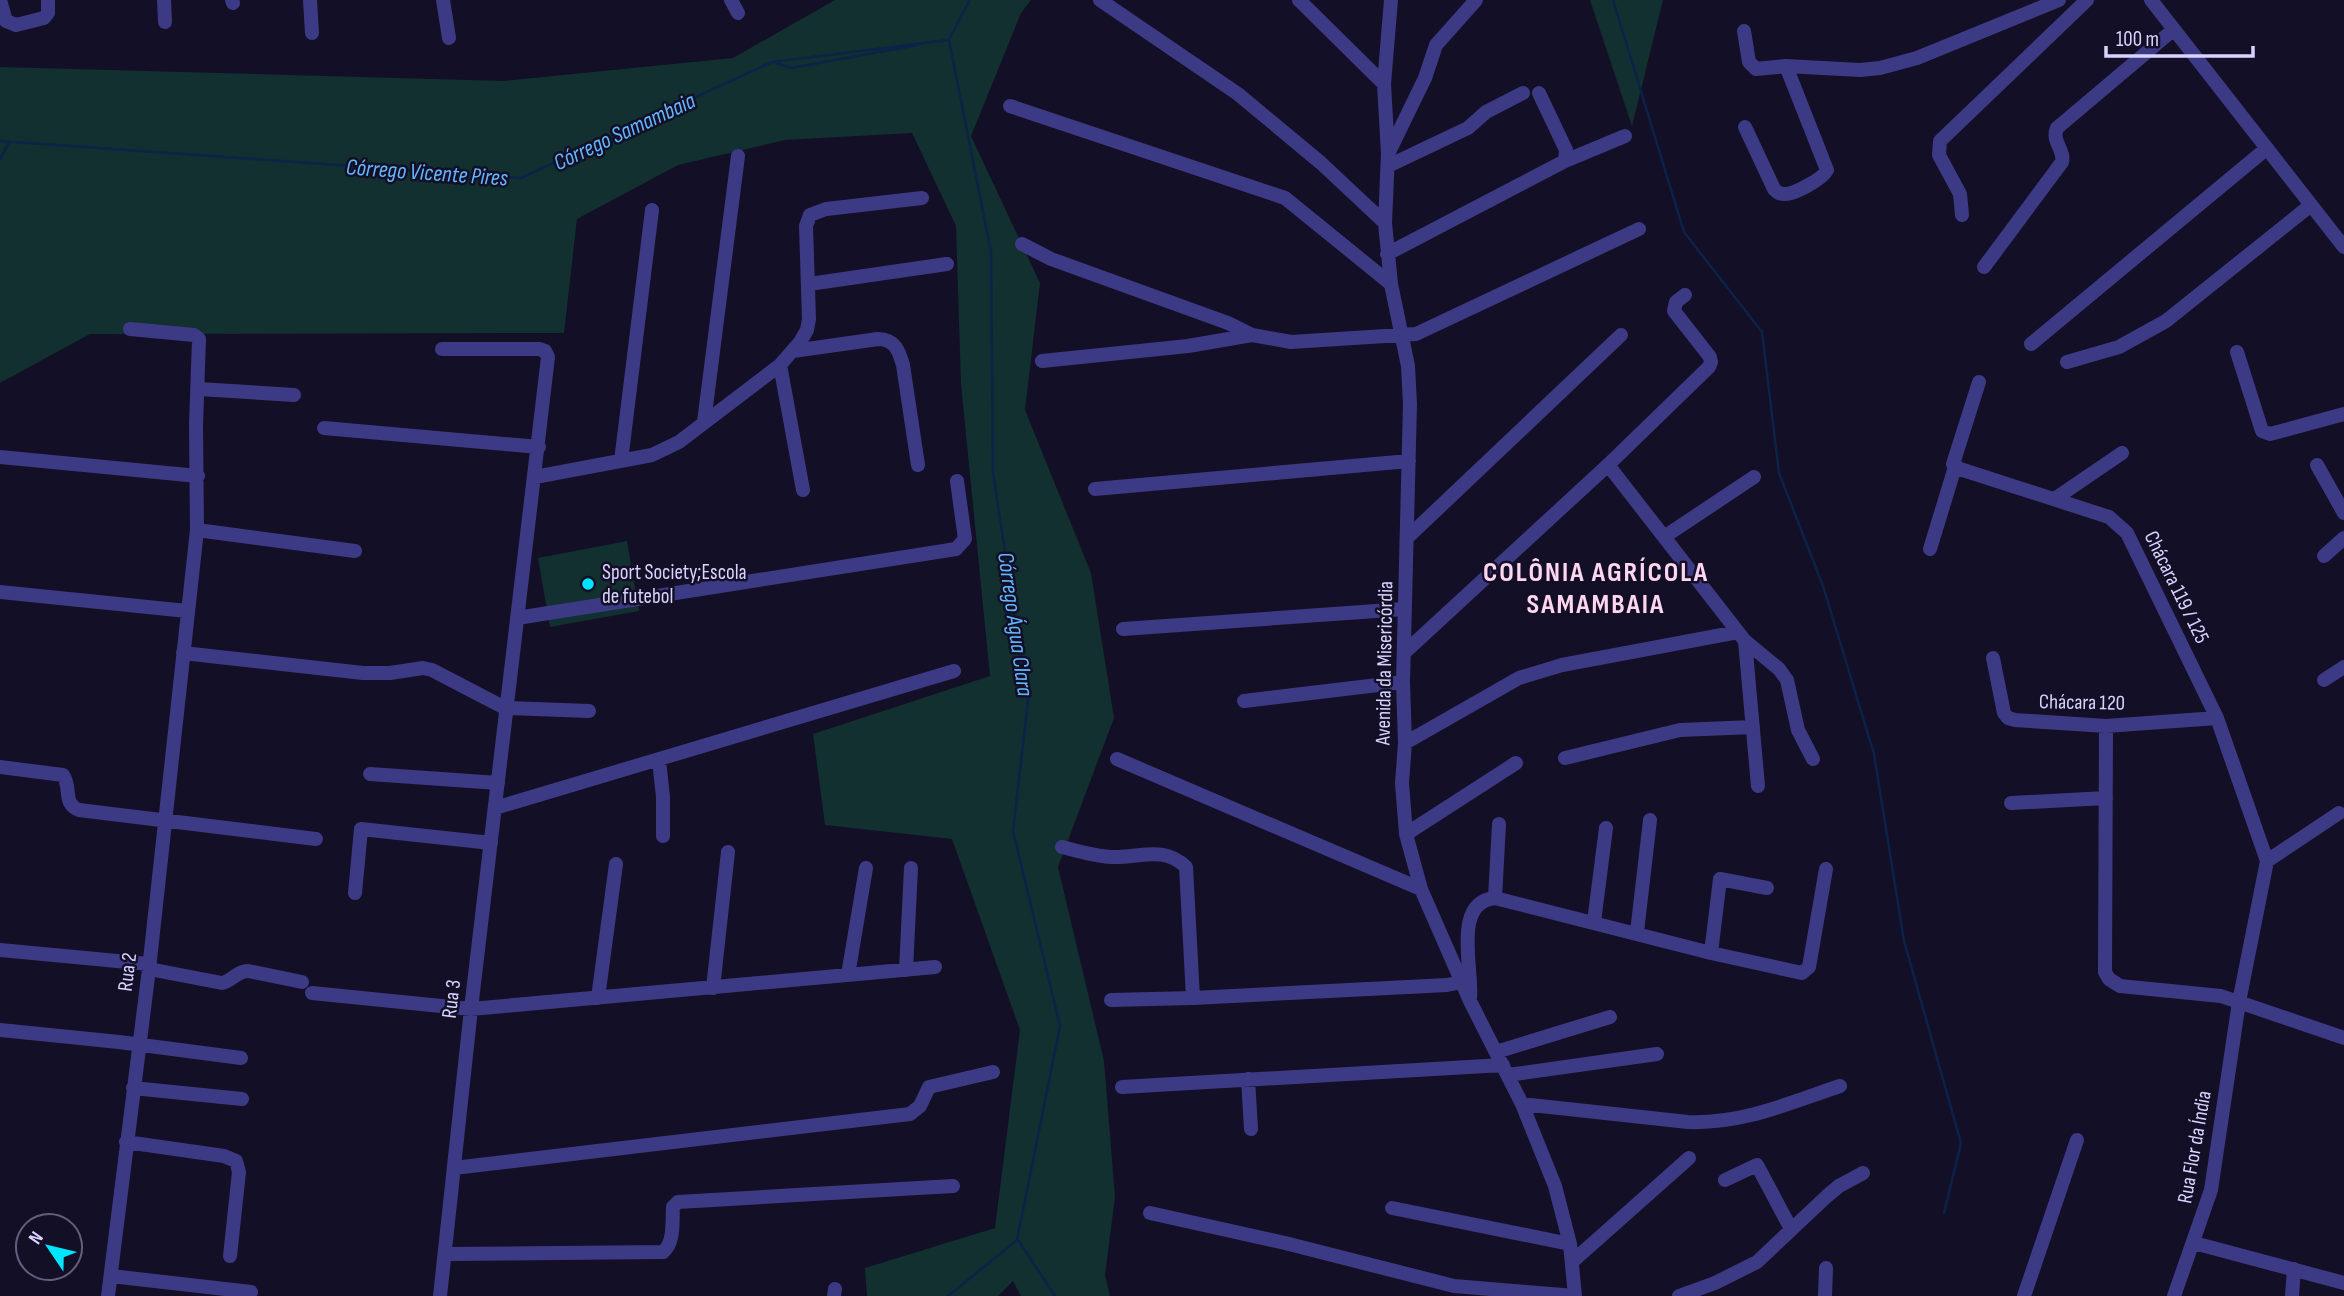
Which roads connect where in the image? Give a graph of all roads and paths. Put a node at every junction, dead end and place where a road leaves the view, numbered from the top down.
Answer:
1 (0, 0) edge
2 (48, 0) edge
3 (164, 0) edge
4 (310, 0) edge
5 (443, 0) edge
6 (1100, 0) edge
7 (1299, 0) edge
8 (1391, 0) edge
9 (1476, 0) edge
10 (2059, 0) edge
11 (2087, 0) edge
12 (2151, 0) edge
13 (166, 22) dead end
14 (2173, 30) junction
15 (1744, 32) dead end
16 (312, 33) dead end
17 (449, 38) dead end
18 (1786, 66) junction
19 (1384, 84) junction
20 (1522, 93) dead end
21 (1539, 93) dead end
22 (1010, 106) dead end
23 (1745, 127) dead end
24 (1625, 136) dead end
25 (2266, 149) junction
26 (737, 156) dead end
27 (1388, 160) junction
28 (1565, 161) junction
29 (922, 198) dead end
30 (2311, 205) junction
31 (652, 209) dead end
32 (1962, 215) dead end
33 (1385, 223) junction
34 (1639, 229) dead end
35 (1022, 244) dead end
36 (2344, 247) edge
37 (1387, 254) junction
38 (947, 264) dead end
39 (1984, 267) dead end
40 (809, 284) junction
41 (1391, 284) junction
42 (1685, 295) dead end
43 (130, 329) dead end
44 (1252, 335) junction
45 (1621, 335) dead end
46 (1403, 337) junction
47 (2031, 344) dead end
48 (442, 349) dead end
49 (793, 351) junction
50 (2237, 352) dead end
51 (1042, 361) dead end
52 (2067, 362) dead end
53 (780, 365) junction
54 (1979, 382) dead end
55 (199, 389) junction
56 (294, 395) dead end
57 (2344, 414) edge
58 (704, 422) junction
59 (324, 428) dead end
60 (539, 447) junction
61 (2122, 453) dead end
62 (0, 457) edge
63 (621, 461) junction
64 (1409, 461) junction
65 (1608, 465) junction
66 (1954, 465) junction
67 (2316, 465) dead end
68 (918, 466) dead end
69 (198, 476) junction
70 (535, 477) junction
71 (1754, 477) dead end
72 (957, 481) dead end
73 (1095, 489) dead end
74 (803, 490) dead end
75 (2056, 498) junction
76 (2344, 513) edge
77 (197, 530) junction
78 (1408, 537) junction
79 (1664, 537) junction
80 (2344, 537) edge
81 (1930, 549) dead end
82 (355, 551) dead end
83 (2324, 556) dead end
84 (0, 592) edge
85 (1404, 609) junction
86 (187, 611) junction
87 (517, 618) junction
88 (1123, 629) dead end
89 (1742, 636) junction
90 (1405, 652) junction
91 (183, 653) junction
92 (1993, 658) dead end
93 (2344, 667) edge
94 (954, 671) dead end
95 (2324, 680) dead end
96 (1403, 682) junction
97 (1244, 701) dead end
98 (505, 708) junction
99 (590, 711) dead end
100 (2217, 718) junction
101 (2106, 726) junction
102 (1753, 727) junction
103 (1405, 743) junction
104 (1565, 758) dead end
105 (1117, 759) dead end
106 (1813, 759) dead end
107 (659, 760) junction
108 (1516, 763) dead end
109 (0, 767) edge
110 (370, 774) dead end
111 (498, 783) junction
112 (1758, 786) dead end
113 (2106, 798) junction
114 (2011, 803) dead end
115 (495, 808) junction
116 (2339, 813) dead end
117 (165, 820) junction
118 (1650, 820) dead end
119 (1499, 824) dead end
120 (1606, 828) dead end
121 (1406, 834) junction
122 (663, 836) dead end
123 (316, 839) dead end
124 (491, 843) junction
125 (1062, 846) dead end
126 (729, 852) dead end
127 (2267, 861) junction
128 (616, 864) dead end
129 (866, 868) dead end
130 (911, 868) dead end
131 (1826, 869) dead end
132 (1767, 888) dead end
133 (1421, 890) junction
134 (355, 893) dead end
135 (1495, 898) junction
136 (1594, 922) junction
137 (1637, 932) junction
138 (0, 950) edge
139 (1711, 953) junction
140 (149, 967) junction
141 (935, 967) dead end
142 (906, 970) junction
143 (848, 975) junction
144 (1462, 982) junction
145 (713, 988) junction
146 (598, 998) junction
147 (1193, 998) junction
148 (1111, 999) dead end
149 (1470, 1000) junction
150 (2239, 1002) junction
151 (471, 1009) junction
152 (1610, 1017) dead end
153 (0, 1030) edge
154 (2344, 1038) edge
155 (139, 1044) junction
156 (1657, 1055) dead end
157 (241, 1058) dead end
158 (1502, 1064) junction
159 (993, 1072) dead end
160 (1248, 1079) junction
161 (1840, 1086) dead end
162 (1122, 1087) dead end
163 (133, 1088) junction
164 (242, 1099) dead end
165 (1522, 1104) junction
166 (1251, 1129) dead end
167 (2077, 1140) dead end
168 (126, 1142) junction
169 (1689, 1158) dead end
170 (454, 1168) junction
171 (1863, 1173) dead end
172 (1724, 1180) dead end
173 (953, 1186) dead end
174 (1392, 1208) dead end
175 (1150, 1213) dead end
176 (1791, 1229) junction
177 (2194, 1243) junction
178 (1570, 1244) junction
179 (445, 1254) junction
180 (230, 1256) dead end
181 (1573, 1261) junction
182 (1826, 1268) dead end
183 (2294, 1269) junction
184 (111, 1276) junction
185 (2344, 1283) edge
186 (251, 1292) dead end
187 (108, 1296) edge
188 (440, 1296) edge
189 (1575, 1296) edge
190 (1679, 1296) edge
191 (1825, 1296) edge
192 (2024, 1296) edge
193 (2174, 1296) edge
194 (2291, 1296) edge

1 - 2 street
3 - 13 street
4 - 16 street
5 - 17 street
6 - 33 street
7 - 19 street
8 - 19 street, Avenida da Misericórdia
9 - 27 street
10 - 18 street
11 - 32 street
12 - 14 street
14 - 25 street
14 - 39 street
15 - 18 street
18 - 23 street
19 - 27 street, Avenida da Misericórdia
20 - 27 street
21 - 28 street
22 - 41 street
24 - 28 street
25 - 30 street
25 - 47 street
26 - 58 street
27 - 33 street, Avenida da Misericórdia
28 - 37 street
29 - 40 street
30 - 36 street
30 - 52 street
31 - 63 street
33 - 37 street, Avenida da Misericórdia
34 - 46 street
35 - 44 street
37 - 41 street, Avenida da Misericórdia
38 - 40 street
40 - 49 street
41 - 46 street, Avenida da Misericórdia
42 - 65 street
43 - 55 street, Rua 2
44 - 46 street
44 - 51 street
45 - 78 street
46 - 64 street, Avenida da Misericórdia
48 - 60 street, Rua 3
49 - 53 street
49 - 68 street
50 - 57 street
53 - 58 street
53 - 74 street
54 - 66 street
55 - 56 street
55 - 69 street, Rua 2
58 - 63 street
59 - 60 street
60 - 70 street, Rua 3
61 - 75 street
62 - 69 street
63 - 70 street
64 - 73 street
64 - 78 street, Avenida da Misericórdia
65 - 79 street
65 - 90 street
66 - 75 street, Chácara 119 / 125
66 - 81 street
67 - 76 street
69 - 77 street, Rua 2
70 - 87 street, Rua 3
71 - 79 street
72 - 87 street
75 - 100 street, Chácara 119 / 125
77 - 82 street
77 - 86 street, Rua 2
78 - 85 street, Avenida da Misericórdia
79 - 89 street
80 - 83 street
84 - 86 street
85 - 88 street
85 - 90 street, Avenida da Misericórdia
86 - 91 street, Rua 2
87 - 98 street, Rua 3
89 - 102 street
89 - 103 street
89 - 106 street
90 - 96 street, Avenida da Misericórdia
91 - 98 street
91 - 117 street, Rua 2
92 - 101 street, Chácara 120
93 - 95 street
94 - 107 street
96 - 97 street
96 - 103 street, Avenida da Misericórdia
98 - 99 street
98 - 111 street, Rua 3
100 - 101 street, Chácara 120
100 - 127 street, Chácara 119 / 125
101 - 113 street
102 - 104 street
102 - 112 street
103 - 121 street, Avenida da Misericórdia
105 - 133 street
107 - 115 street
107 - 122 street
108 - 121 street
109 - 117 street
110 - 111 street
111 - 115 street, Rua 3
113 - 114 street
113 - 150 street
115 - 124 street, Rua 3
116 - 127 street
117 - 123 street
117 - 140 street, Rua 2
118 - 137 street
119 - 135 street
120 - 136 street
121 - 133 street, Avenida da Misericórdia
124 - 134 street
124 - 151 street, Rua 3
125 - 147 street
126 - 145 street
127 - 150 street, Rua Flor da Índia
128 - 146 street
129 - 143 street
130 - 142 street
131 - 139 street
132 - 139 street
133 - 144 street, Avenida da Misericórdia
135 - 136 street
135 - 149 street
136 - 137 street
137 - 139 street
138 - 140 street
140 - 151 street
140 - 155 street, Rua 2
141 - 142 street
142 - 143 street
143 - 145 street
144 - 147 street
144 - 149 street, Avenida da Misericórdia
145 - 146 street
146 - 151 street
147 - 148 street
149 - 158 street, Avenida da Misericórdia
150 - 154 street
150 - 177 street, Rua Flor da Índia
151 - 170 street, Rua 3
152 - 158 street
153 - 155 street
155 - 157 street
155 - 163 street, Rua 2
156 - 158 street
158 - 160 street
158 - 165 street, Avenida da Misericórdia
159 - 170 street
160 - 162 street
160 - 166 street
161 - 165 street
163 - 164 street
163 - 168 street, Rua 2
165 - 178 street, Avenida da Misericórdia
167 - 192 street
168 - 180 street
168 - 184 street, Rua 2
169 - 181 street
170 - 179 street, Rua 3
171 - 176 street
172 - 176 street
173 - 179 street
174 - 178 street
175 - 189 street
176 - 190 street
177 - 183 street
177 - 193 street, Rua Flor da Índia
178 - 181 street, Avenida da Misericórdia
179 - 188 street, Rua 3
181 - 189 street, Avenida da Misericórdia
182 - 191 street
183 - 185 street
183 - 194 street
184 - 186 street
184 - 187 street, Rua 2

